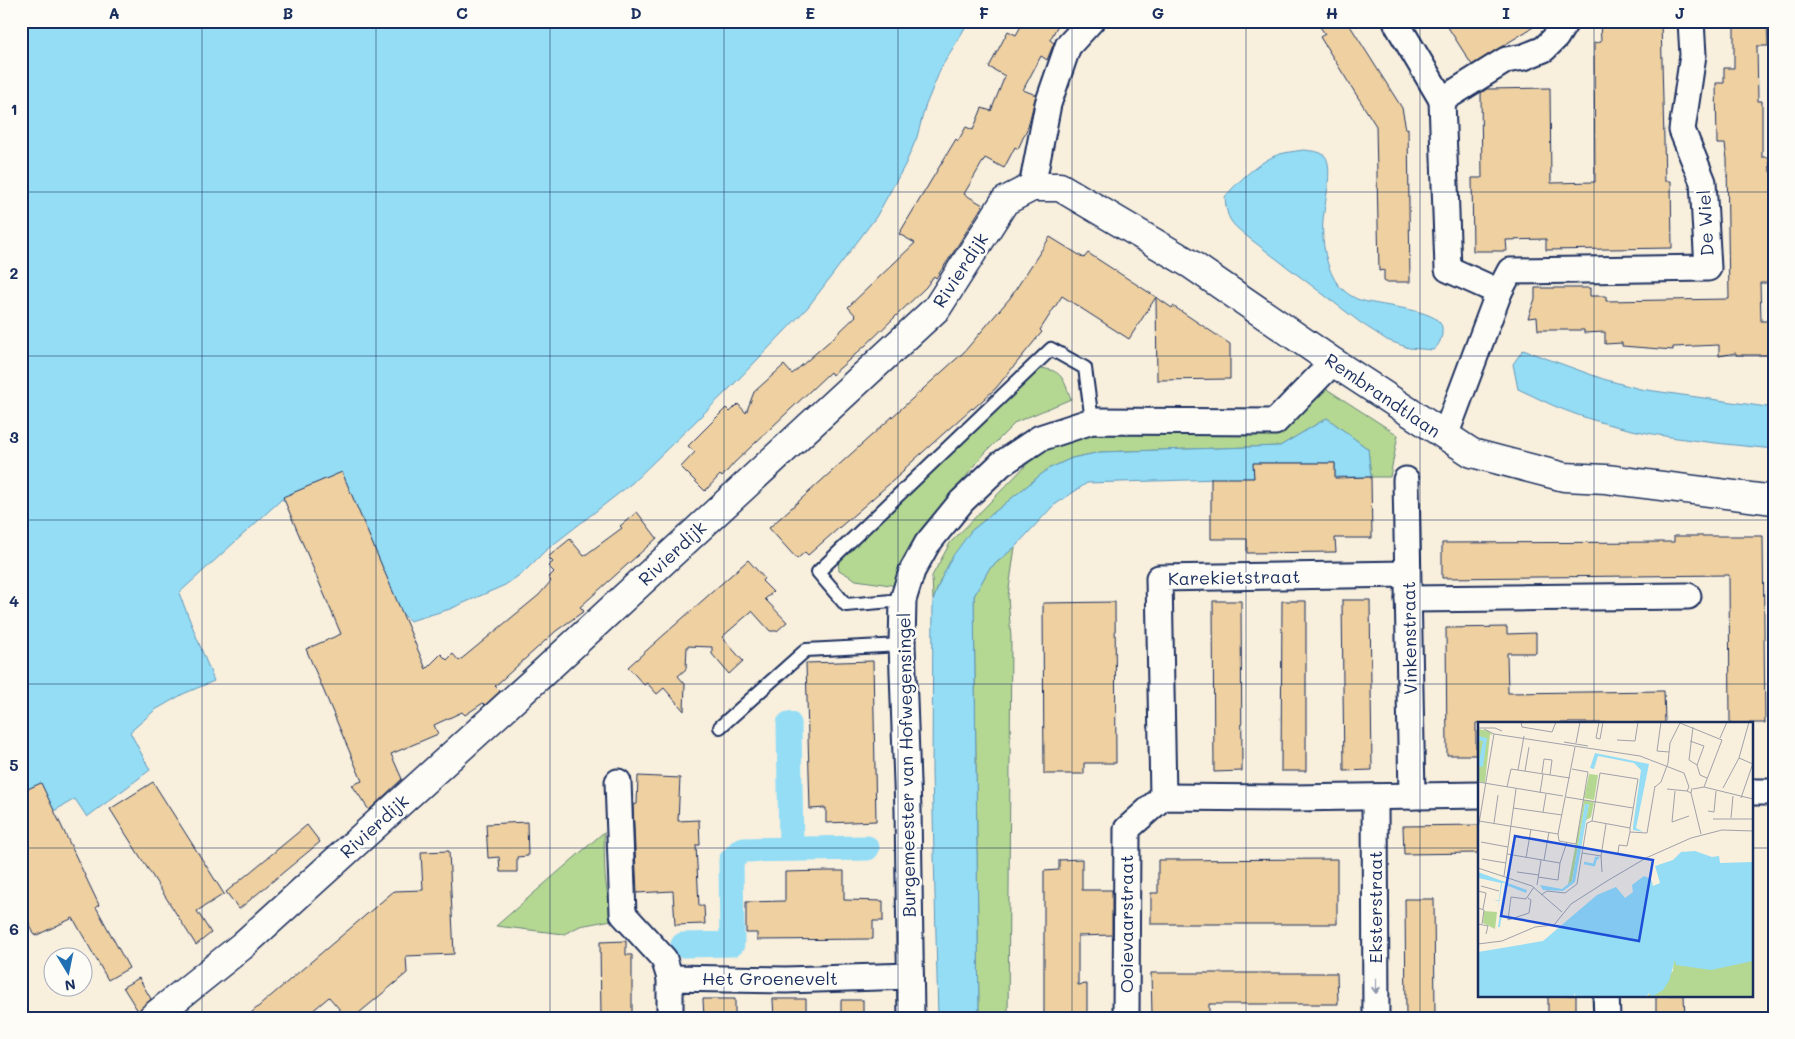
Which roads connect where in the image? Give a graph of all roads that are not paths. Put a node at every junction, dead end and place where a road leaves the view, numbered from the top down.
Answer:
1 (1091, 21) edge
2 (1566, 21) edge
3 (1691, 21) edge
4 (1397, 24) dead end
5 (1442, 100) junction
6 (1032, 187) junction
7 (1499, 292) junction
8 (1333, 362) junction
9 (1092, 421) junction
10 (1445, 436) junction
11 (1406, 480) dead end
12 (1774, 500) edge
13 (1407, 574) junction
14 (1688, 596) dead end
15 (1408, 599) junction
16 (902, 600) junction
17 (902, 645) junction
18 (720, 727) dead end
19 (618, 782) dead end
20 (1752, 792) edge
21 (1774, 792) edge
22 (1478, 795) edge
23 (1412, 796) junction
24 (1163, 797) junction
25 (1375, 797) junction
26 (910, 976) junction
27 (670, 978) junction
28 (1606, 996) edge
29 (152, 1018) edge
30 (670, 1018) edge
31 (911, 1018) edge
32 (1126, 1018) edge
33 (1376, 1018) edge
34 (1607, 1018) edge

1 - 6 street
2 - 5 street
3 - 7 street, De Wiel
4 - 5 street
5 - 7 street
6 - 8 street, Rembrandtlaan
6 - 29 street, Rivierdijk
7 - 10 street, De Wiel
8 - 9 street, Burgemeester van Hofwegensingel
8 - 10 street, Rembrandtlaan
9 - 16 street, Burgemeester van Hofwegensingel
9 - 16 lane
10 - 12 street, Rembrandtlaan
11 - 13 street, Vinkenstraat
13 - 15 street, Vinkenstraat
13 - 24 street, Karekietstraat
14 - 15 street
15 - 23 street, Vinkenstraat
16 - 17 street, Burgemeester van Hofwegensingel
17 - 18 lane
17 - 26 street, Burgemeester van Hofwegensingel
19 - 27 street
20 - 21 street
22 - 23 street
23 - 25 street
24 - 25 street
24 - 32 street, Ooievaarstraat
25 -> 33 street, Eksterstraat
26 - 27 street, Het Groenevelt
26 - 31 street, Burgemeester van Hofwegensingel
27 - 30 street
28 - 34 street

